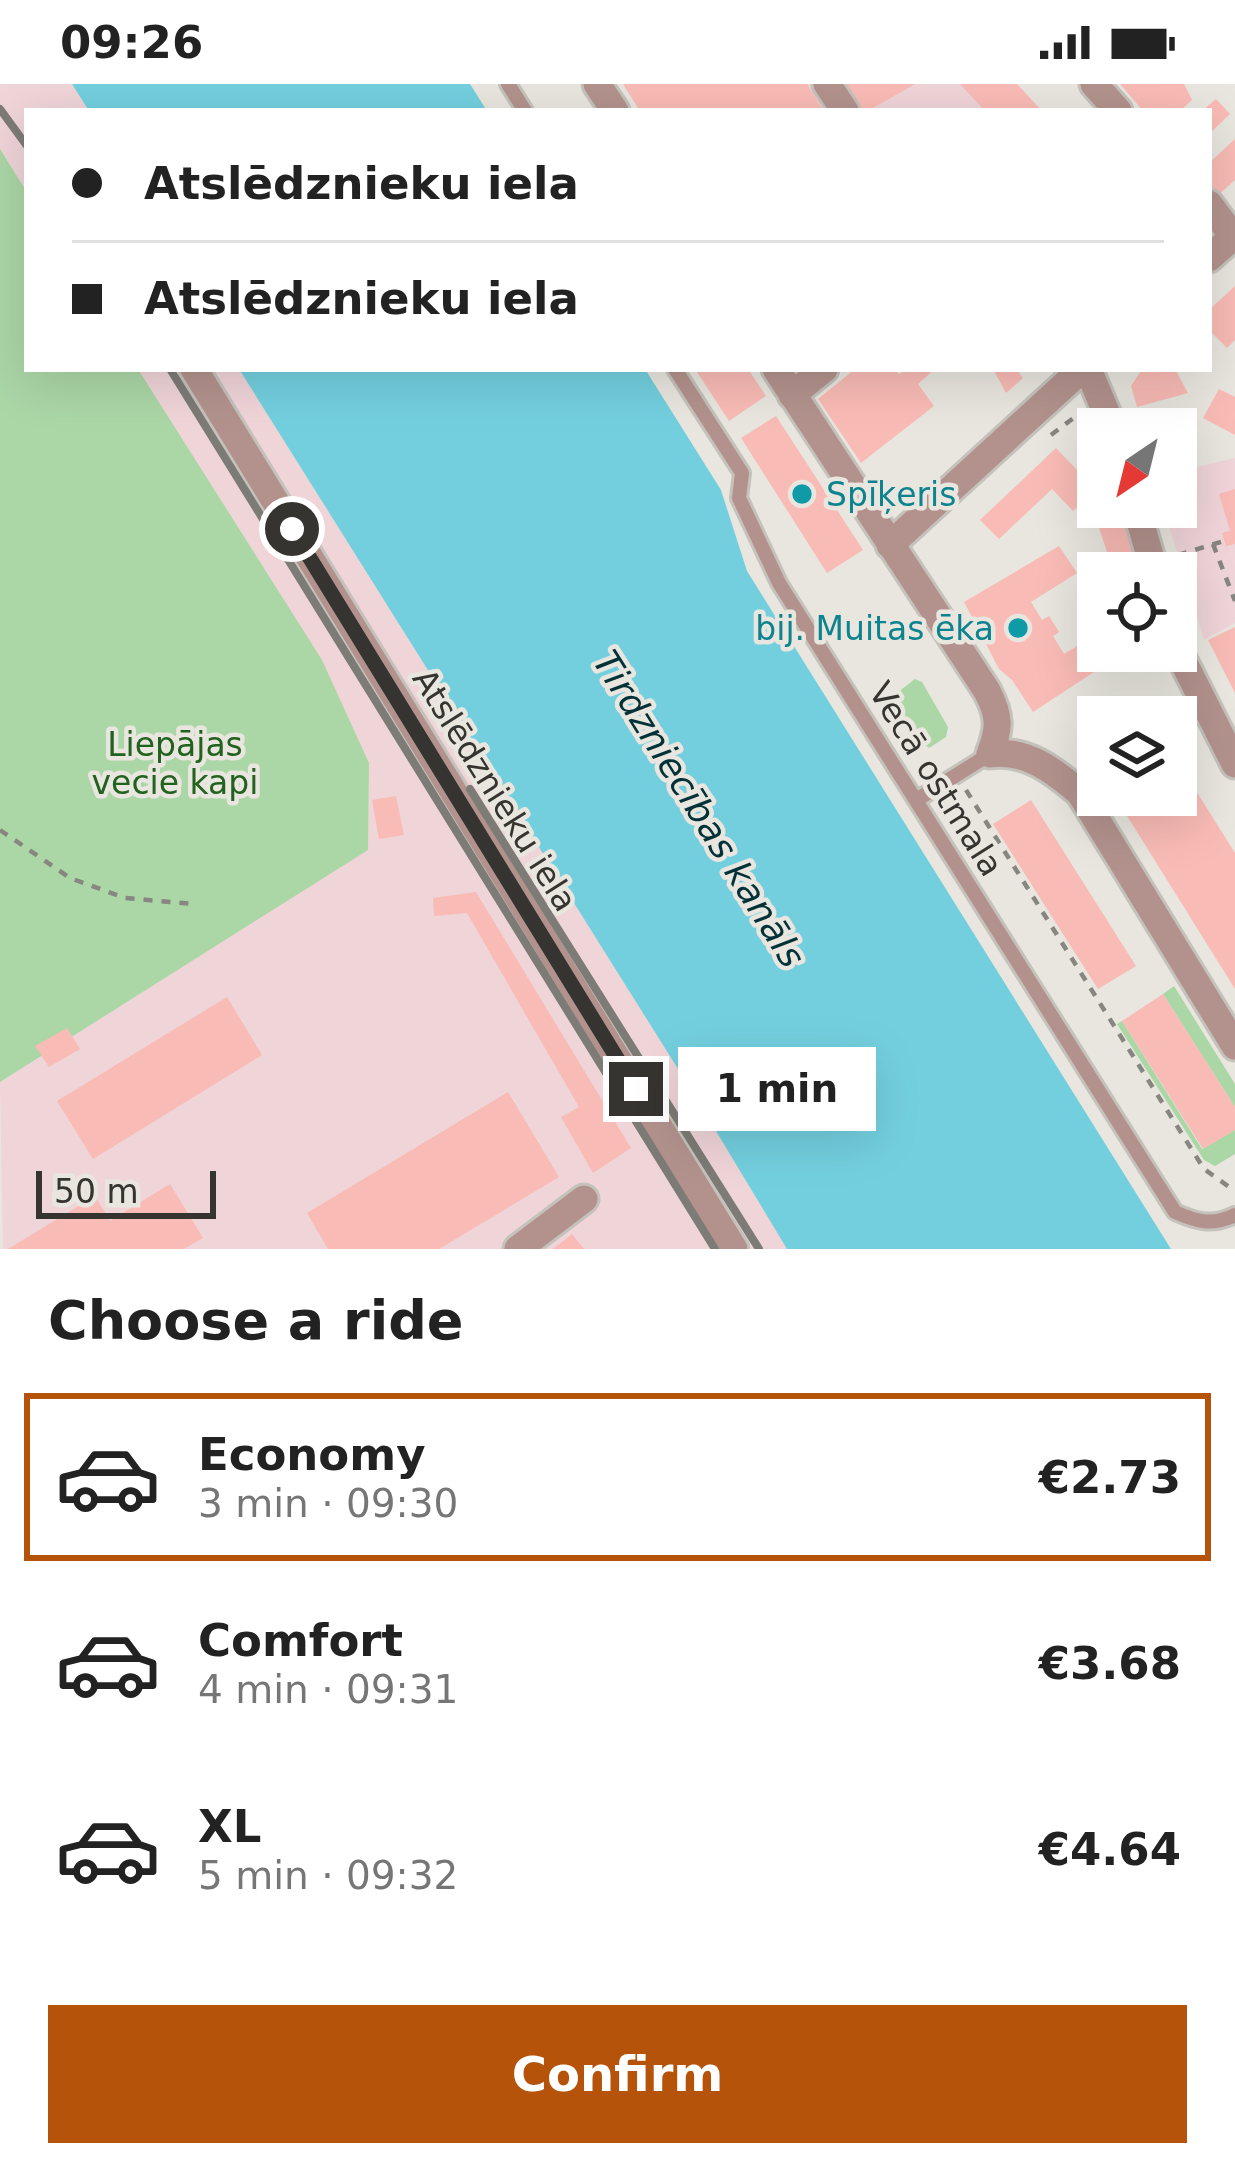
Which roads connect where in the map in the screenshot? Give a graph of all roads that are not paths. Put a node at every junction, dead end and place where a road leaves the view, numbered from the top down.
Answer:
1 (1094, 84) edge
2 (1114, 108) edge
3 (1212, 208) edge
4 (1234, 235) edge
5 (196, 372) edge
6 (677, 372) edge
7 (778, 372) edge
8 (820, 372) edge
9 (1090, 377) edge
10 (792, 395) junction
11 (1104, 408) edge
12 (890, 545) junction
13 (1192, 672) edge
14 (1225, 725) edge
15 (990, 754) junction
16 (1235, 764) edge
17 (918, 799) junction
18 (1235, 1046) edge
19 (584, 1199) dead end
20 (1235, 1215) edge
21 (518, 1249) edge
22 (734, 1249) edge

1 - 2 street
3 - 4 street
5 - 22 street, Atslēdznieku iela
6 - 17 lane, Vecā ostmala
7 - 10 street
8 - 10 street
9 - 11 street
9 - 12 street
10 - 12 street
12 - 15 street
13 - 14 street
14 - 16 street
15 - 17 lane
15 - 18 street
17 - 20 lane, Vecā ostmala
19 - 21 street

